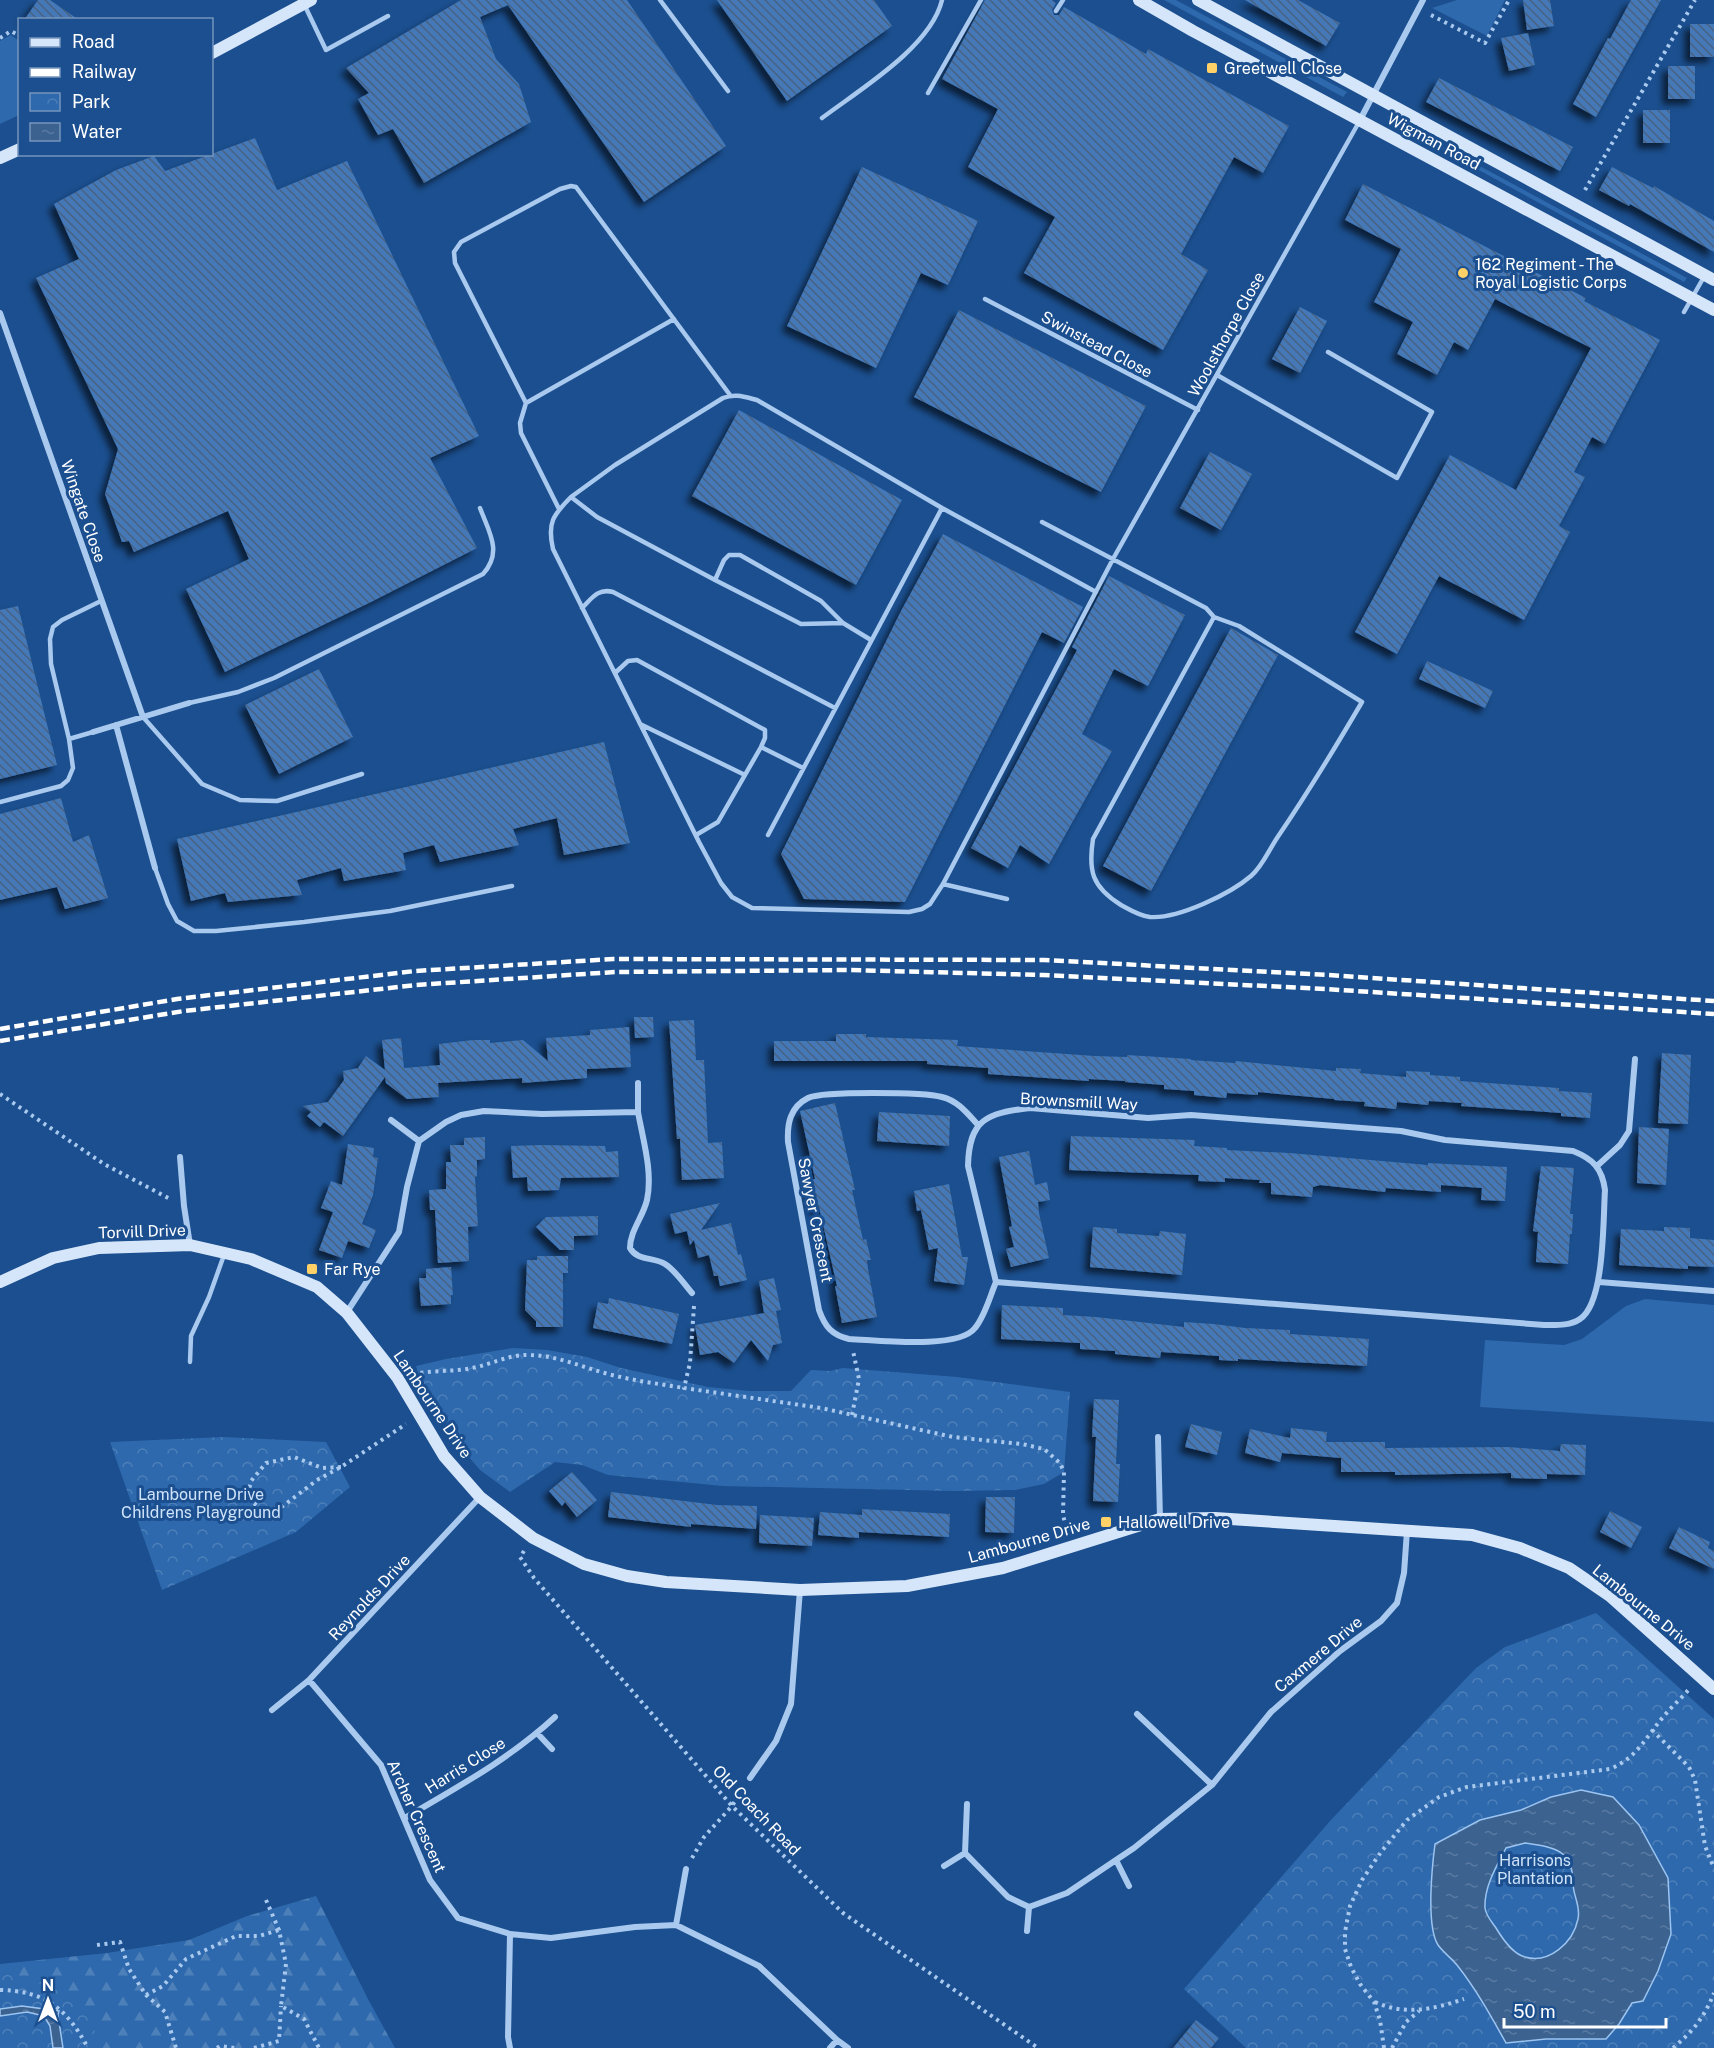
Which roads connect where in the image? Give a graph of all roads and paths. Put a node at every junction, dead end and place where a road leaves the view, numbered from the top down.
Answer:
1 (660, 0) edge
2 (942, 0) edge
3 (981, 0) edge
4 (1063, 0) edge
5 (1139, 0) edge
6 (1198, 0) edge
7 (1423, 0) edge
8 (1509, 0) edge
9 (1695, 0) edge
10 (305, 1) edge
11 (1419, 9) junction
12 (1056, 11) dead end
13 (388, 16) dead end
14 (18, 35) edge
15 (0, 38) edge
16 (213, 52) edge
17 (728, 91) dead end
18 (928, 93) dead end
19 (1375, 94) junction
20 (822, 118) dead end
21 (1360, 120) junction
22 (18, 149) edge
23 (0, 158) edge
24 (1585, 190) dead end
25 (1710, 277) edge
26 (1693, 298) junction
27 (986, 299) dead end
28 (1714, 310) edge
29 (1684, 312) dead end
30 (0, 313) edge
31 (674, 319) junction
32 (1328, 352) dead end
33 (1217, 375) junction
34 (730, 395) junction
35 (526, 403) junction
36 (1198, 410) junction
37 (571, 497) junction
38 (480, 508) dead end
39 (942, 508) junction
40 (559, 509) junction
41 (1042, 522) dead end
42 (1113, 559) junction
43 (715, 580) junction
44 (1096, 592) junction
45 (101, 601) junction
46 (582, 608) junction
47 (1214, 616) junction
48 (843, 623) junction
49 (871, 640) junction
50 (615, 673) junction
51 (189, 703) joint
52 (835, 708) junction
53 (142, 717) junction
54 (640, 724) junction
55 (116, 725) junction
56 (93, 732) joint
57 (69, 739) junction
58 (761, 747) junction
59 (803, 768) junction
60 (362, 774) dead end
61 (745, 775) junction
62 (0, 802) edge
63 (696, 835) junction
64 (768, 835) dead end
65 (155, 868) joint
66 (943, 884) junction
67 (512, 886) dead end
68 (1007, 899) dead end
69 (1635, 1059) dead end
70 (638, 1083) dead end
71 (0, 1094) edge
72 (638, 1112) junction
73 (391, 1120) dead end
74 (978, 1125) junction
75 (419, 1141) junction
76 (180, 1157) dead end
77 (1597, 1166) junction
78 (184, 1206) junction
79 (190, 1245) junction
80 (224, 1252) junction
81 (0, 1282) edge
82 (996, 1282) junction
83 (1599, 1282) junction
84 (1714, 1292) edge
85 (692, 1293) joint
86 (347, 1313) junction
87 (849, 1339) junction
88 (190, 1362) dead end
89 (397, 1377) junction
90 (684, 1388) junction
91 (852, 1414) junction
92 (419, 1416) junction
93 (1158, 1437) dead end
94 (341, 1467) junction
95 (480, 1497) junction
96 (1160, 1519) junction
97 (1407, 1530) junction
98 (533, 1538) junction
99 (1075, 1544) junction
100 (800, 1590) junction
101 (1699, 1675) junction
102 (309, 1680) junction
103 (1714, 1689) edge
104 (272, 1710) dead end
105 (1137, 1714) dead end
106 (555, 1717) dead end
107 (1652, 1730) junction
108 (537, 1733) junction
109 (552, 1749) dead end
110 (750, 1778) joint
111 (1212, 1785) junction
112 (967, 1804) dead end
113 (732, 1806) junction
114 (405, 1818) junction
115 (965, 1853) junction
116 (1116, 1860) junction
117 (944, 1866) dead end
118 (1714, 1868) edge
119 (686, 1869) joint
120 (1129, 1886) dead end
121 (266, 1900) dead end
122 (1029, 1907) junction
123 (676, 1925) junction
124 (279, 1930) junction
125 (1027, 1931) dead end
126 (510, 1934) junction
127 (97, 1945) dead end
128 (0, 1990) edge
129 (1714, 1993) edge
130 (146, 1995) junction
131 (1464, 1999) dead end
132 (1374, 2002) junction
133 (281, 2006) junction
134 (1419, 2011) junction
135 (837, 2040) junction
136 (88, 2048) edge
137 (176, 2048) edge
138 (217, 2048) edge
139 (235, 2048) edge
140 (254, 2048) edge
141 (319, 2048) edge
142 (510, 2048) edge
143 (830, 2048) edge
144 (848, 2048) edge
145 (1038, 2048) edge
146 (1384, 2048) edge
147 (1392, 2048) edge
148 (1673, 2048) edge

1 - 17 lane
2 - 20 lane
3 - 18 lane
4 - 12 lane
5 - 21 street, Wigman Road
6 - 19 street, Wigman Road
7 - 11 street
8 - 11 path
9 - 24 path
10 - 13 lane
10 - 16 street
11 - 19 street
14 - 15 path
19 - 21 street
19 - 25 street, Wigman Road
21 - 26 street, Wigman Road
21 - 33 lane, Woolsthorpe Close
22 - 23 street
25 - 26 lane
26 - 28 street, Wigman Road
26 - 29 lane
27 - 36 lane, Swinstead Close
30 - 45 street, Wingate Close
31 - 34 lane
31 - 35 lane
31 - 35 lane
32 - 33 lane
33 - 36 lane, Woolsthorpe Close
34 - 37 lane
34 - 39 lane
35 - 40 lane
36 - 42 lane, Woolsthorpe Close
37 - 40 lane
37 - 43 lane
38 - 51 lane
39 - 44 lane
39 - 49 lane
40 - 46 lane, Woolsthorpe Close
41 - 42 lane
42 - 44 lane, Woolsthorpe Close
42 - 47 lane
43 - 48 lane
43 - 48 lane
44 - 66 lane, Woolsthorpe Close
45 - 53 street, Wingate Close
45 - 57 lane
46 - 50 lane, Woolsthorpe Close
46 - 52 lane
47 - 47 lane
48 - 49 lane
49 - 52 lane
50 - 54 lane, Woolsthorpe Close
50 - 58 lane
51 - 53 street
52 - 59 lane
53 - 55 street
53 - 60 lane
54 - 61 lane
54 - 63 lane, Woolsthorpe Close
55 - 56 street
55 - 65 street
56 - 57 lane
57 - 62 lane
58 - 59 lane
58 - 61 lane
59 - 64 lane
61 - 63 lane
63 - 66 lane, Woolsthorpe Close
65 - 67 lane
66 - 68 lane
69 - 77 street
70 - 72 street
71 - 78 path
72 - 75 street
72 - 85 street
73 - 75 street
74 - 77 street, Brownsmill Way
74 - 82 street
74 - 87 street, Sawyer Crescent
75 - 86 street
76 - 78 street
77 - 83 street
78 - 79 street
79 - 80 street, Torvill Drive
79 - 81 street, Torvill Drive
80 - 86 street, Torvill Drive
80 - 88 lane
82 - 83 street
82 - 87 street
83 - 84 street
85 - 90 path
86 - 89 street, Lambourne Drive
87 - 91 path
89 - 90 path
89 - 92 street, Lambourne Drive
90 - 91 path
91 - 99 path
92 - 94 path
92 - 95 street, Lambourne Drive
93 - 96 street
94 - 94 path
95 - 98 street, Lambourne Drive
95 - 102 street, Reynolds Drive
96 - 97 street, Lambourne Drive
96 - 99 street, Lambourne Drive
97 - 101 street, Lambourne Drive
97 - 111 street, Caxmere Drive
98 - 100 street, Lambourne Drive
98 - 113 path, Old Coach Road
99 - 100 street, Lambourne Drive
100 - 110 street
101 - 103 street, Lambourne Drive
101 - 107 path
102 - 104 street, Reynolds Drive
102 - 114 street, Archer Crescent
105 - 111 street
106 - 108 street, Harris Close
107 - 118 path
107 - 132 path
108 - 109 street
108 - 114 street, Harris Close
110 - 113 path
111 - 116 street, Caxmere Drive
112 - 115 street
113 - 119 path
113 - 145 path, Old Coach Road
114 - 126 street, Archer Crescent
115 - 117 street
115 - 122 street
116 - 120 street
116 - 122 street, Caxmere Drive
119 - 123 street
121 - 124 path
122 - 125 street
123 - 126 street, Archer Crescent
123 - 135 street, Archer Crescent
124 - 130 path
124 - 133 path
126 - 142 street
127 - 130 path
128 - 136 path
129 - 148 path
130 - 137 path
131 - 134 path
132 - 134 path
132 - 146 path
133 - 140 path
133 - 141 path
134 - 147 path
135 - 143 street
135 - 144 street, Archer Crescent
138 - 139 path

